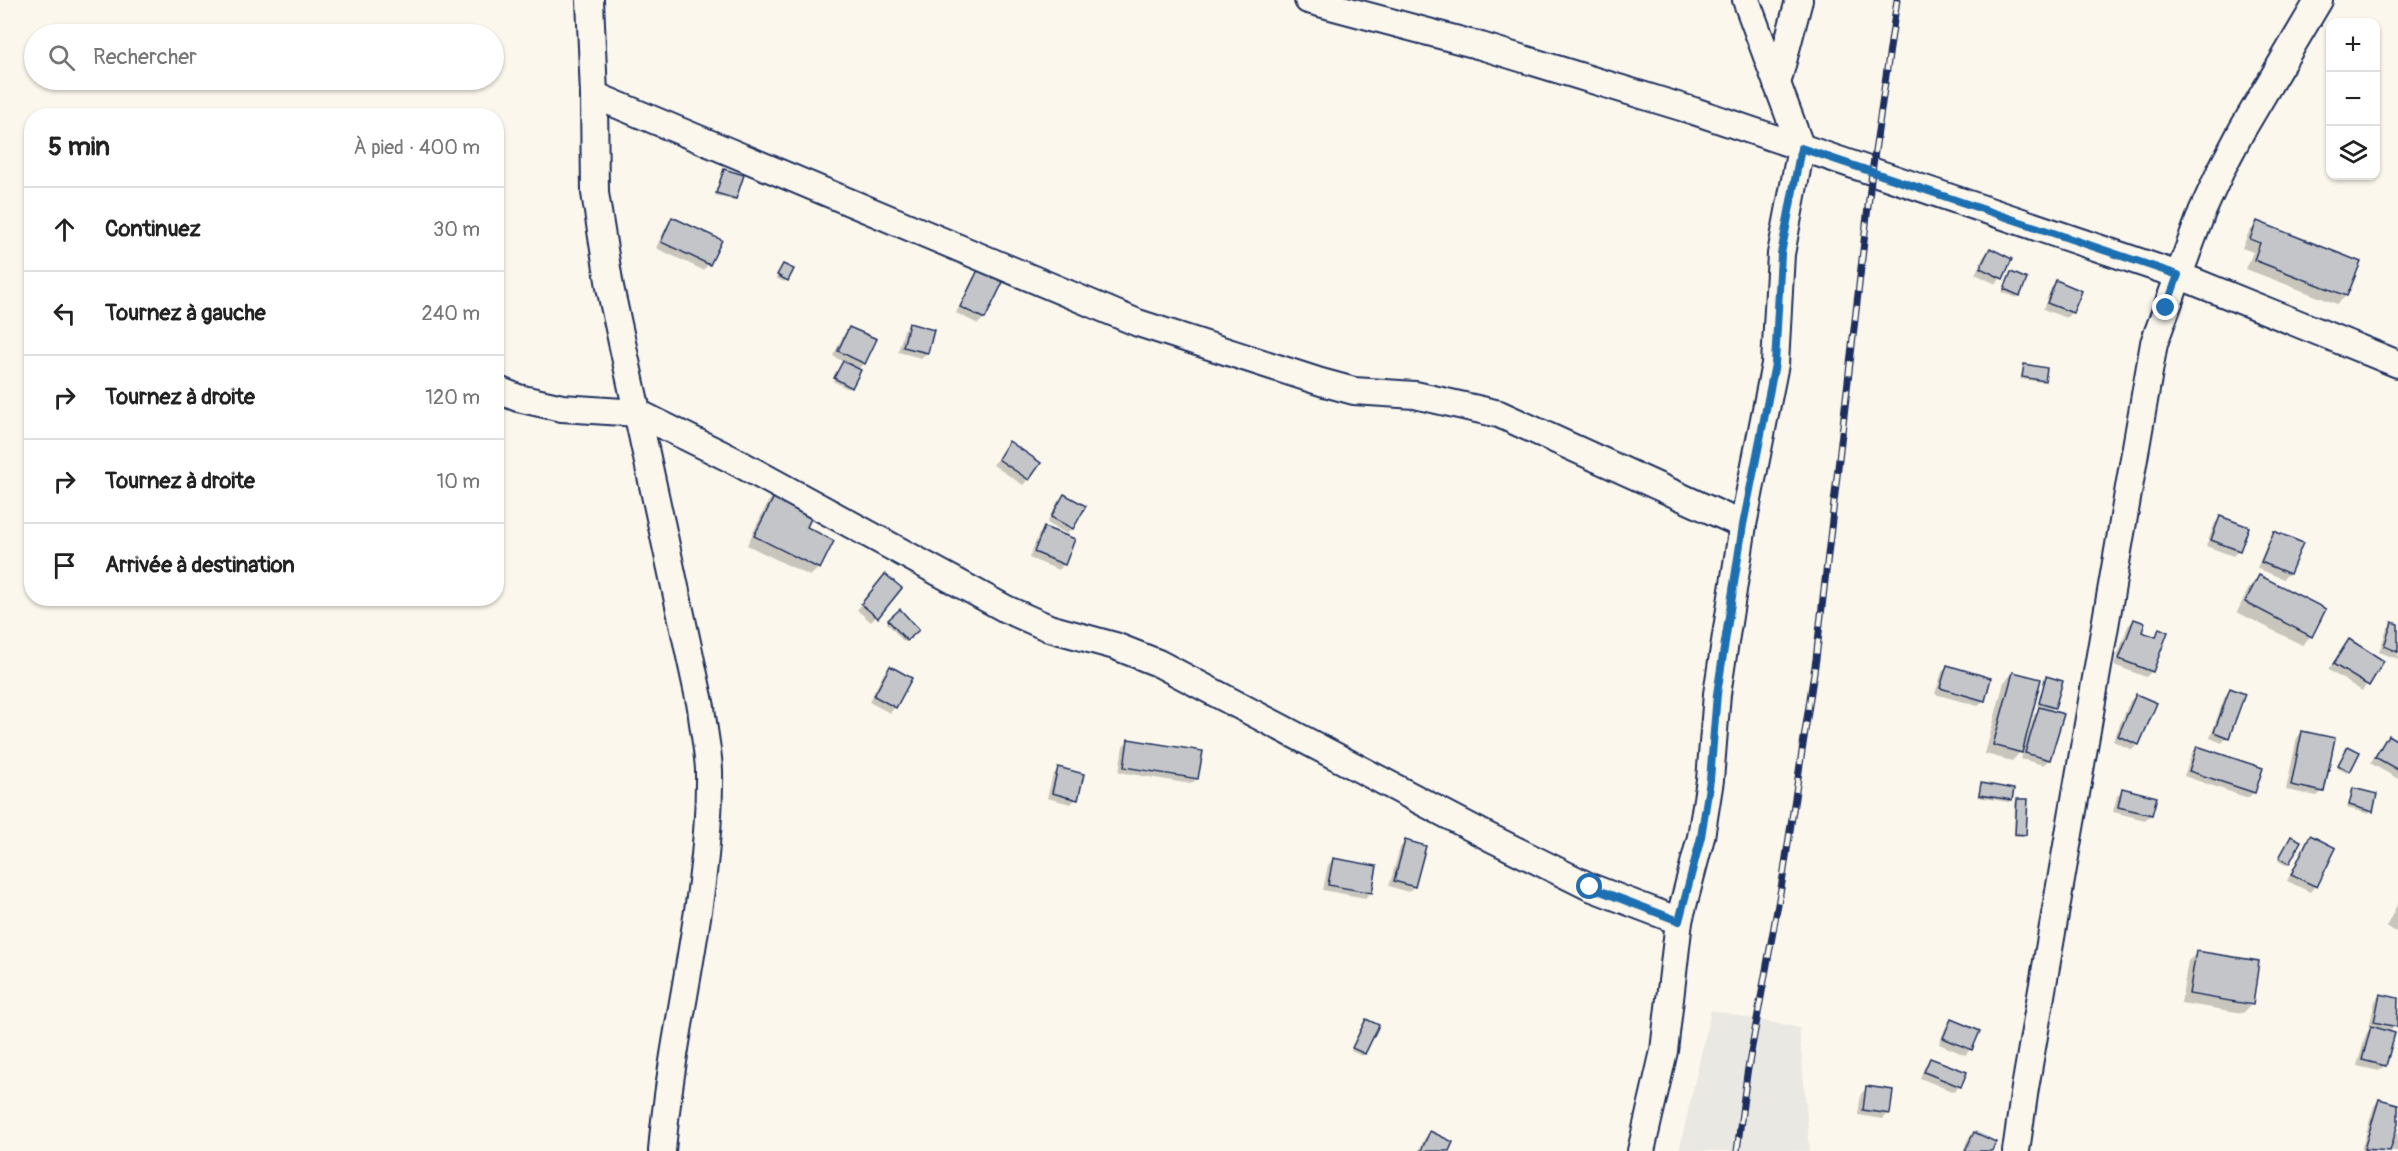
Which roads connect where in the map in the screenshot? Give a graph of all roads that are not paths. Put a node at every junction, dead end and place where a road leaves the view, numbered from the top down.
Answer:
1 (590, 0) edge
2 (1308, 0) edge
3 (1746, 0) edge
4 (1798, 0) edge
5 (2319, 0) edge
6 (1777, 84) junction
7 (594, 96) junction
8 (1801, 148) junction
9 (2178, 275) junction
10 (2398, 364) edge
11 (504, 392) edge
12 (638, 413) junction
13 (1743, 525) junction
14 (1679, 921) junction
15 (662, 1151) edge
16 (1641, 1151) edge
17 (2016, 1151) edge

1 - 7 street
2 - 8 street
3 - 6 street
4 - 6 street
5 - 9 street
6 - 8 street
7 - 12 street
7 - 13 street
8 - 9 street
8 - 13 street
9 - 10 street
9 - 17 street
11 - 12 street
12 - 14 street
12 - 15 street
13 - 14 street
14 - 16 street

